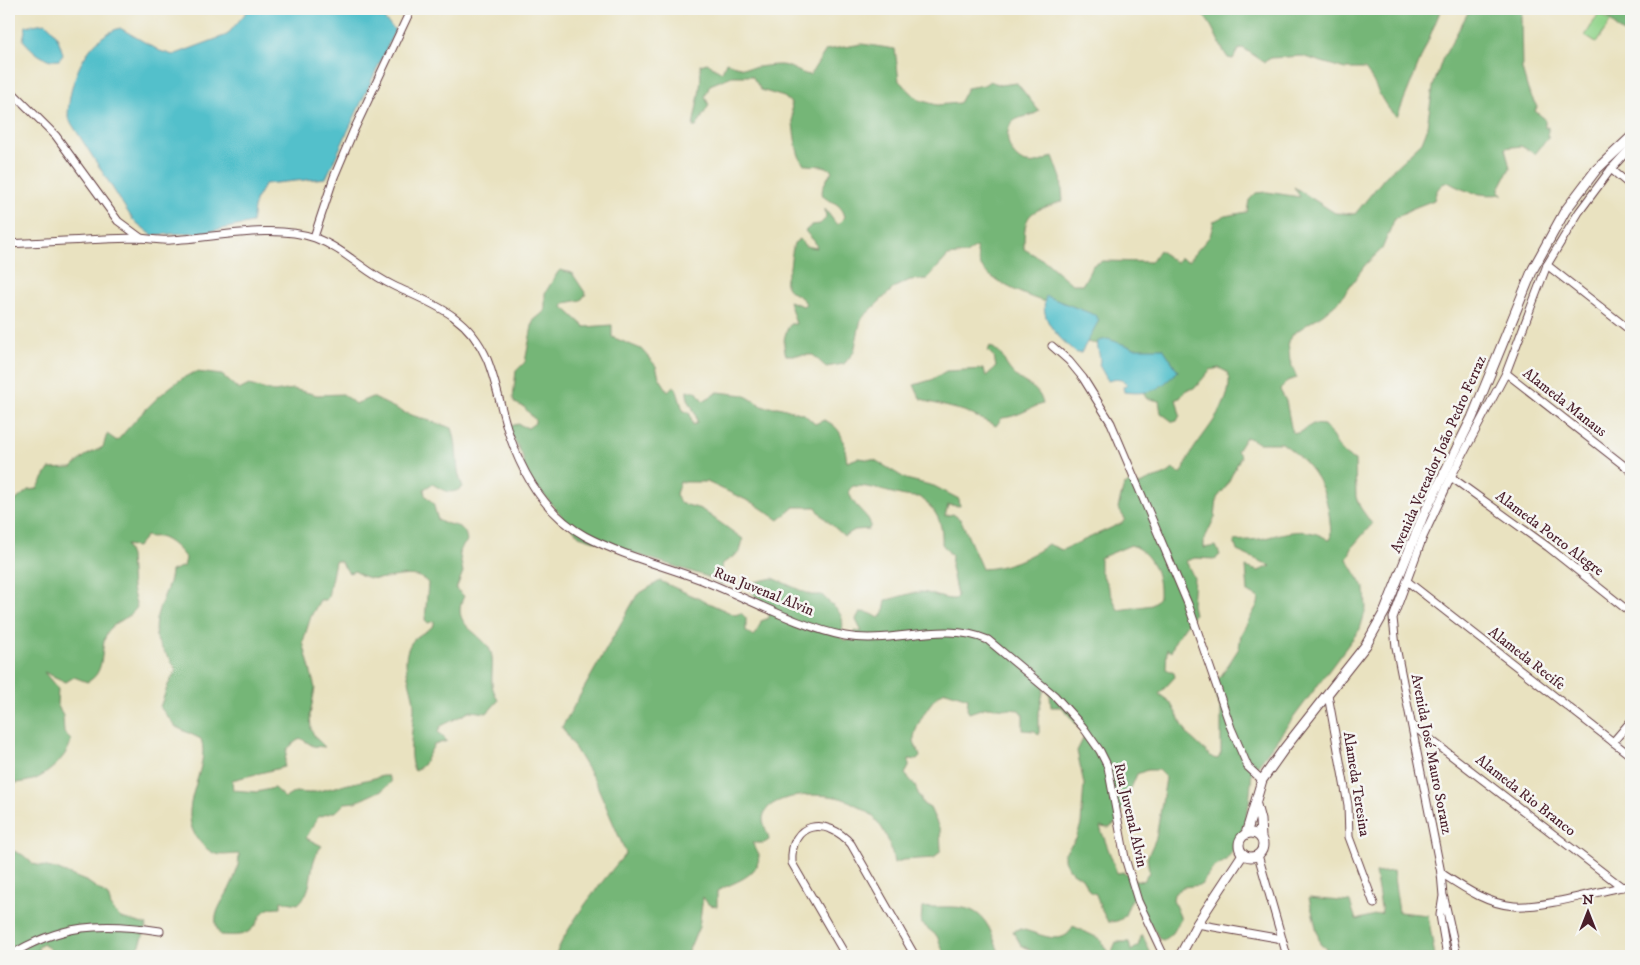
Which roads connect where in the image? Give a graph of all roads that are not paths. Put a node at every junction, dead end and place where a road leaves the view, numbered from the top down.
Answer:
1 (411, 9) edge
2 (9, 89) edge
3 (1631, 137) edge
4 (1631, 147) edge
5 (1611, 169) junction
6 (1631, 186) edge
7 (314, 237) junction
8 (141, 238) junction
9 (9, 244) edge
10 (1547, 266) junction
11 (1631, 330) edge
12 (1052, 346) dead end
13 (1506, 373) junction
14 (1631, 471) edge
15 (1451, 477) junction
16 (1406, 580) junction
17 (1631, 613) edge
18 (1328, 695) junction
19 (1631, 721) edge
20 (1413, 726) junction
21 (1613, 742) junction
22 (1631, 756) edge
23 (1262, 780) junction
24 (1256, 804) junction
25 (1246, 834) junction
26 (1261, 838) junction
27 (1243, 854) junction
28 (1258, 855) junction
29 (1442, 873) junction
30 (1631, 885) edge
31 (1622, 887) junction
32 (1443, 896) junction
33 (1374, 904) dead end
34 (1197, 924) junction
35 (160, 931) dead end
36 (1282, 939) junction
37 (9, 956) edge
38 (846, 956) edge
39 (915, 956) edge
40 (1164, 956) edge
41 (1180, 956) edge
42 (1287, 956) edge
43 (1448, 956) edge
44 (1457, 956) edge

1 - 7 street
2 - 8 street
3 - 18 main road, Avenida Vereador João Pedro Ferraz
4 - 5 street
5 - 6 street
5 - 10 street
7 - 8 street, Rua Juvenal Alvin
7 - 40 street, Rua Juvenal Alvin
8 - 9 street, Rua Juvenal Alvin
10 - 11 street
10 - 13 street
12 - 23 street
13 - 14 street, Alameda Manaus
13 - 15 street
15 - 16 street
15 - 17 street, Alameda Porto Alegre
16 - 20 street, Avenida José Mauro Soranz
16 - 21 street, Alameda Recife
18 - 23 main road, Avenida Vereador João Pedro Ferraz
18 - 33 street, Alameda Teresina
19 - 21 street
20 - 29 street, Avenida José Mauro Soranz
20 - 31 street, Alameda Rio Branco
21 - 22 street, Alameda Recife
23 - 24 main road, Avenida Vereador João Pedro Ferraz
24 - 25 main road, Avenida Vereador João Pedro Ferraz
24 - 26 main road, Avenida Vereador João Pedro Ferraz
25 - 26 main road
25 - 27 main road
26 - 28 main road
27 - 28 main road
27 - 34 main road
28 - 36 street
29 - 31 street
29 - 32 street, Avenida José Mauro Soranz
30 - 31 street
32 - 43 street, Avenida José Mauro Soranz
32 - 44 street, Avenida José Mauro Soranz
34 - 36 street
34 - 41 main road
35 - 37 street
36 - 42 street
38 - 39 street

